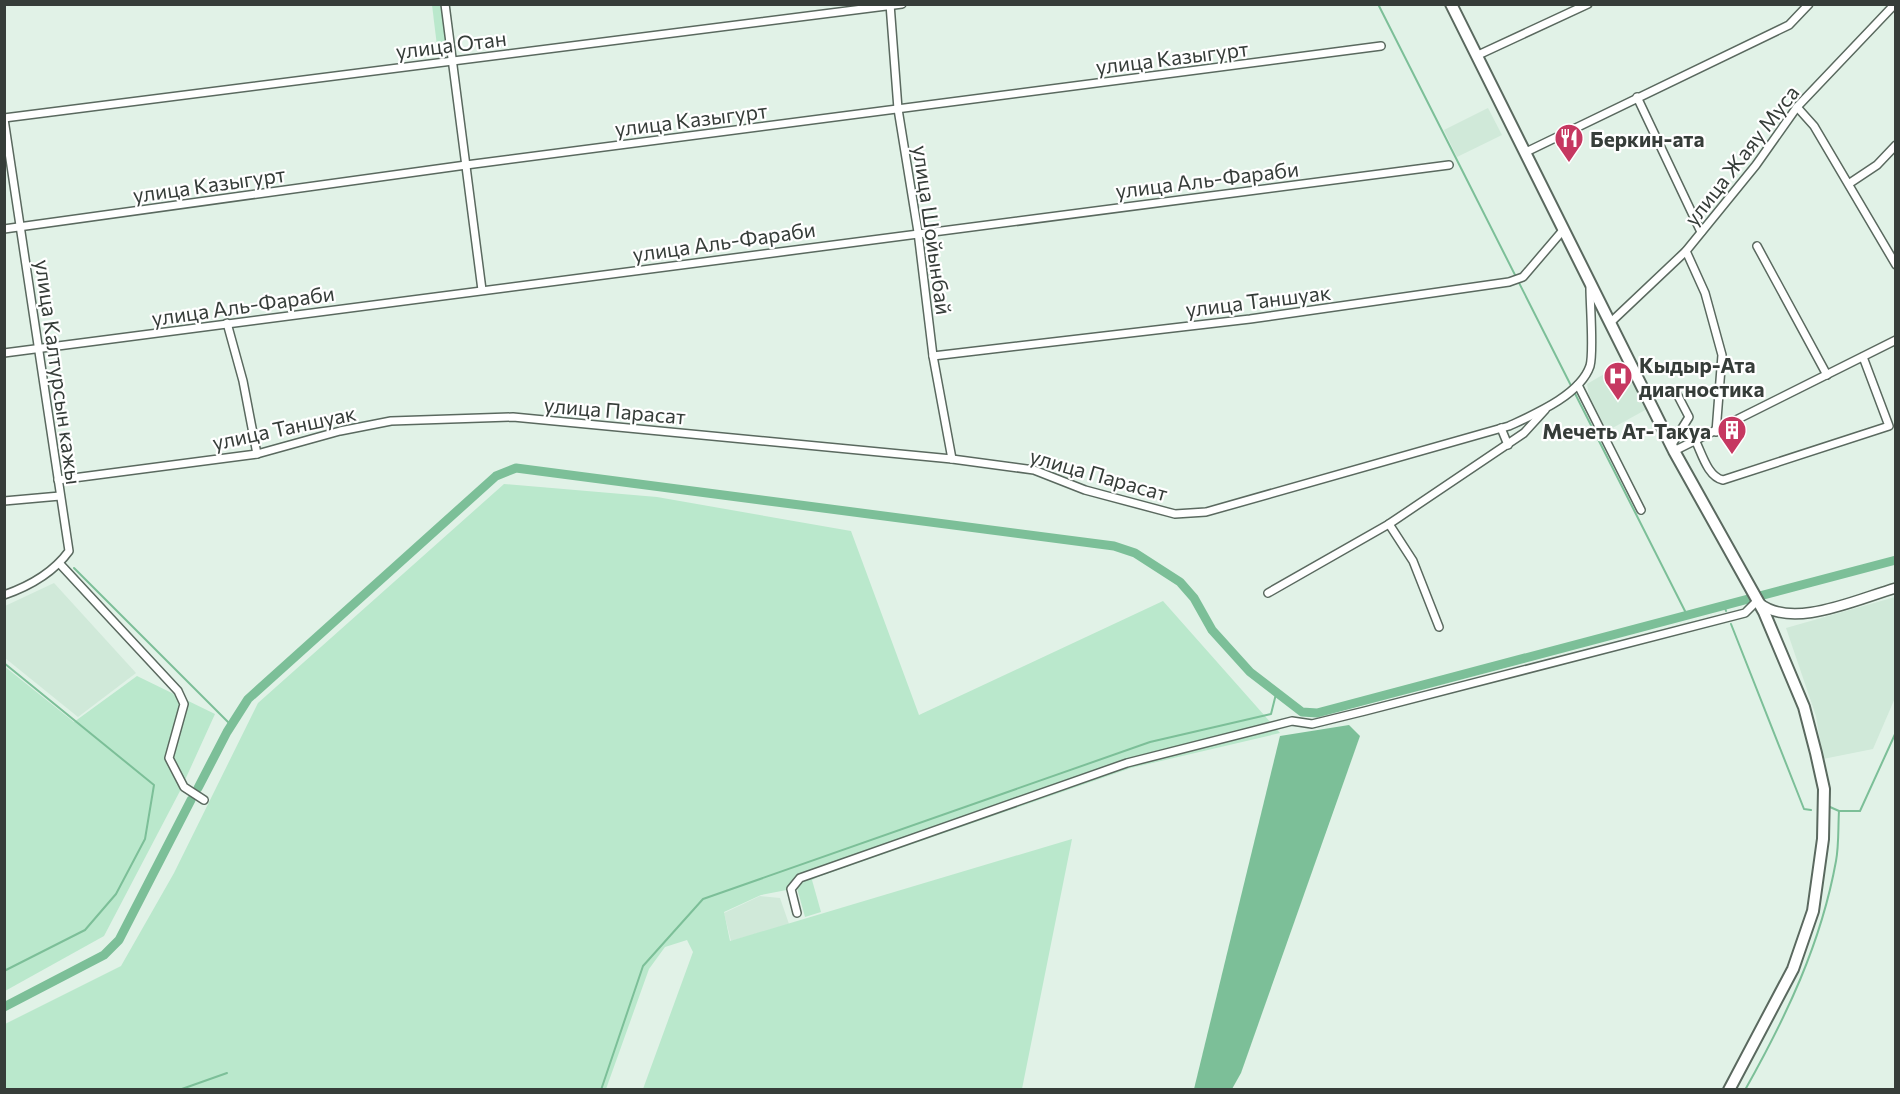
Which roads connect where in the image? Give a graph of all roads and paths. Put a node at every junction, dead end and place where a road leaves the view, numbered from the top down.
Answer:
1 (445, 4) edge
2 (902, 4) edge
3 (1450, 4) edge
4 (1588, 4) edge
5 (1809, 4) edge
6 (1895, 4) edge
7 (890, 5) edge
8 (1381, 46) dead end
9 (1476, 56) junction
10 (452, 61) junction
11 (1637, 97) junction
12 (1797, 107) junction
13 (898, 109) junction
14 (4, 118) edge
15 (1896, 146) edge
16 (1526, 152) junction
17 (466, 165) junction
18 (1449, 165) dead end
19 (1850, 183) junction
20 (21, 227) junction
21 (4, 229) edge
22 (1564, 229) junction
23 (918, 232) junction
24 (1701, 232) junction
25 (1757, 246) dead end
26 (1686, 251) junction
27 (1896, 266) edge
28 (1590, 280) junction
29 (482, 290) junction
30 (1611, 322) junction
31 (227, 323) junction
32 (1896, 340) edge
33 (39, 349) junction
34 (4, 354) edge
35 (933, 356) junction
36 (1863, 357) junction
37 (1827, 375) junction
38 (1574, 387) junction
39 (1644, 390) junction
40 (1546, 409) junction
41 (481, 417) joint
42 (1892, 425) edge
43 (1501, 428) junction
44 (1716, 432) junction
45 (1696, 442) junction
46 (1508, 445) junction
47 (1673, 448) junction
48 (257, 454) junction
49 (952, 459) junction
50 (58, 480) junction
51 (60, 496) junction
52 (4, 501) edge
53 (1641, 510) dead end
54 (1389, 524) junction
55 (60, 564) junction
56 (1896, 588) edge
57 (1268, 593) dead end
58 (4, 595) edge
59 (1757, 601) junction
60 (1439, 627) dead end
61 (204, 800) dead end
62 (797, 913) dead end
63 (1729, 1089) edge

1 - 10 street
2 - 7 street, улица Отан
3 - 9 main road
4 - 9 street
5 - 11 street
6 - 12 street, улица Жаяу Муса
7 - 10 street, улица Отан
7 - 13 street, улица Шойынбай
8 - 13 street, улица Казыгурт
9 - 16 main road
10 - 14 street, улица Отан
10 - 17 street
11 - 16 street
11 - 24 street
12 - 19 street
12 - 24 street, улица Жаяу Муса
13 - 17 street, улица Казыгурт
13 - 23 street, улица Шойынбай
14 - 20 street, улица Калтурсын кажы
15 - 19 street
16 - 22 main road
17 - 20 street, улица Казыгурт
17 - 29 street
18 - 23 street, улица Аль-Фараби
19 - 27 street
20 - 21 street, улица Казыгурт
20 - 33 street, улица Калтурсын кажы
22 - 28 main road
22 - 35 street, улица Таншуак
23 - 29 street, улица Аль-Фараби
23 - 35 street, улица Шойынбай
24 - 26 street, улица Жаяу Муса
25 - 37 street
26 - 30 street, улица Жаяу Муса
26 - 44 street
28 - 30 main road
28 - 38 street, улица Парасат
29 - 31 street, улица Аль-Фараби
30 - 39 main road
31 - 33 street, улица Аль-Фараби
31 - 48 street
32 - 36 street
33 - 34 street, улица Аль-Фараби
33 - 50 street, улица Калтурсын кажы
35 - 49 street, улица Шойынбай
36 - 37 street
36 - 42 street
37 - 44 street
38 - 40 street, улица Парасат
38 - 53 street
39 - 47 main road
39 - 47 street
40 - 43 street, улица Парасат
40 - 46 street
41 - 48 street, улица Таншуак
41 - 49 street, улица Парасат
42 - 45 street
43 - 46 street
43 - 49 street, улица Парасат
44 - 45 street
45 - 47 street
46 - 54 street
47 - 59 main road
48 - 50 street, улица Таншуак
50 - 51 street, улица Калтурсын кажы
51 - 52 street
51 - 55 street, улица Калтурсын кажы
54 - 57 street
54 - 60 street
55 - 58 street
55 - 61 street
56 - 59 main road
59 - 62 street
59 - 63 main road

